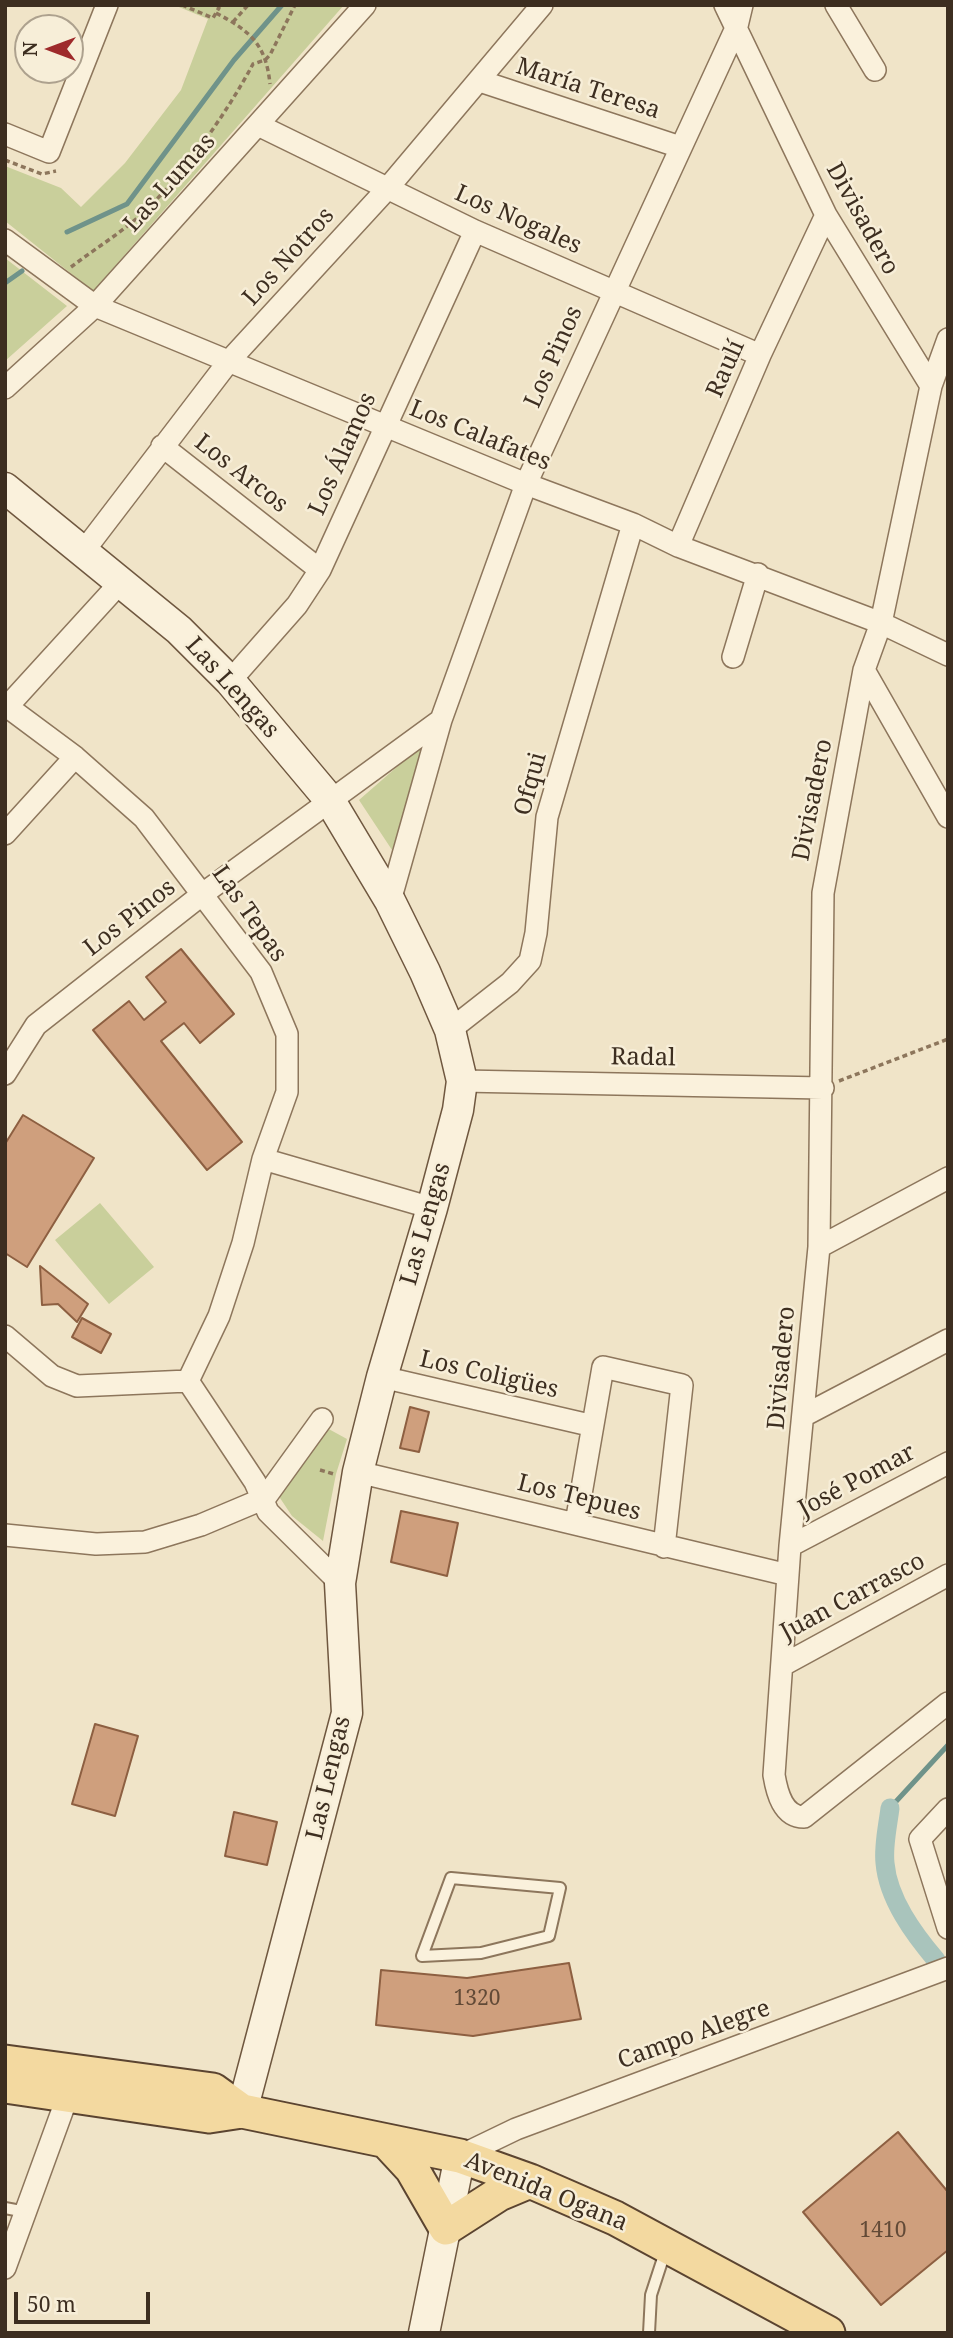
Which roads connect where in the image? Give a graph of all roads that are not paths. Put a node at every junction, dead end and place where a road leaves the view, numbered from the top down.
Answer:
1 (107, 5) edge
2 (365, 5) edge
3 (542, 5) edge
4 (724, 5) edge
5 (836, 5) edge
6 (739, 15) edge
7 (875, 70) dead end
8 (480, 81) junction
9 (258, 125) junction
10 (5, 134) edge
11 (680, 147) junction
12 (387, 189) junction
13 (826, 215) junction
14 (475, 230) junction
15 (5, 240) edge
16 (613, 290) junction
17 (95, 306) junction
18 (948, 339) edge
19 (760, 355) junction
20 (229, 361) junction
21 (931, 386) junction
22 (5, 388) edge
23 (385, 425) junction
24 (162, 446) junction
25 (526, 484) junction
26 (5, 488) edge
27 (634, 524) junction
28 (678, 546) junction
29 (83, 552) junction
30 (320, 570) junction
31 (758, 574) junction
32 (120, 584) junction
33 (881, 623) junction
34 (948, 655) edge
35 (733, 657) dead end
36 (864, 670) junction
37 (230, 681) junction
38 (6, 706) edge
39 (441, 720) junction
40 (75, 757) junction
41 (329, 799) junction
42 (948, 817) edge
43 (5, 834) edge
44 (204, 893) junction
45 (390, 901) junction
46 (450, 1030) junction
47 (6, 1069) edge
48 (461, 1081) junction
49 (823, 1088) junction
50 (263, 1159) junction
51 (948, 1178) edge
52 (432, 1208) junction
53 (819, 1247) junction
54 (5, 1336) edge
55 (948, 1340) edge
56 (382, 1377) junction
57 (188, 1381) junction
58 (805, 1415) junction
59 (322, 1419) dead end
60 (585, 1424) dead end
61 (948, 1463) edge
62 (348, 1474) junction
63 (264, 1498) junction
64 (576, 1523) junction
65 (5, 1535) edge
66 (790, 1546) junction
67 (664, 1547) junction
68 (788, 1575) junction
69 (948, 1575) edge
70 (340, 1583) junction
71 (783, 1665) junction
72 (948, 1703) edge
73 (948, 1809) edge
74 (945, 1915) edge
75 (422, 1956) joint
76 (948, 1968) edge
77 (5, 2062) edge
78 (72, 2083) junction
79 (5, 2086) edge
80 (242, 2111) junction
81 (387, 2142) junction
82 (460, 2156) junction
83 (530, 2181) junction
84 (15, 2210) edge
85 (446, 2228) junction
86 (667, 2246) junction
87 (5, 2268) edge
88 (424, 2333) edge
89 (649, 2333) edge
90 (828, 2333) edge

1 - 10 street
2 - 9 street, Las Lumas
3 - 8 street, Los Notros
4 - 6 street, Divisadero
5 - 7 street
6 - 11 street, Los Pinos
6 - 13 street, Divisadero
8 - 11 street, María Teresa
8 - 12 street, Los Notros
9 - 12 street, Los Nogales
9 - 17 street, Las Lumas
11 - 16 street, Los Pinos
12 - 14 street, Los Nogales
12 - 20 street, Los Notros
13 - 19 street, Raulí
13 - 21 street, Divisadero
14 - 16 street, Los Nogales
14 - 23 street, Los Álamos
15 - 17 street, Los Calafates
16 - 19 street, Los Nogales
16 - 25 street, Los Pinos
17 - 20 street, Los Calafates
17 - 22 street, Las Lumas
18 - 21 street
19 - 28 street, Raulí
20 - 23 street, Los Calafates
20 - 24 street, Los Notros
21 - 33 street, Divisadero
23 - 25 street, Los Calafates
23 - 30 street, Los Álamos
24 - 29 street, Los Notros
24 - 30 street, Los Arcos
25 - 27 street, Los Calafates
25 - 39 street, Los Pinos
26 - 29 street, Las Lengas
27 - 28 street, Los Calafates
27 - 46 street, Ofqui
28 - 31 street, Los Calafates
29 - 32 street, Las Lengas
30 - 37 street, Los Álamos
31 - 33 street, Los Calafates
31 - 35 street
32 - 37 street, Las Lengas
32 - 38 street
33 - 34 street, Los Calafates
33 - 36 street, Divisadero
36 - 42 street
36 - 49 street, Divisadero
37 - 41 street, Las Lengas
38 - 40 street, Las Tepas
39 - 41 street, Los Pinos
39 - 45 street, Los Pinos
40 - 43 street
40 - 44 street, Las Tepas
41 - 44 street, Los Pinos
41 - 45 street, Las Lengas
44 - 47 street, Los Pinos
44 - 50 street, Las Tepas
45 - 46 street, Las Lengas
46 - 48 street, Las Lengas
48 - 49 street, Radal
48 - 52 street, Las Lengas
49 - 53 street, Divisadero
50 - 52 street
50 - 57 street, Las Tepas
51 - 53 street
52 - 56 street, Las Lengas
53 - 58 street, Divisadero
54 - 57 street
55 - 58 street
56 - 60 street, Los Coligües
56 - 62 street, Las Lengas
57 - 63 street
58 - 66 street, Divisadero
59 - 63 street
61 - 66 street, José Pomar
62 - 64 street, Los Tepues
62 - 70 street, Las Lengas
63 - 65 street
63 - 70 street
64 - 67 street, Los Tepues
64 - 67 street
66 - 68 street, Divisadero
67 - 68 street, Los Tepues
68 - 71 street, Divisadero
69 - 71 street, Juan Carrasco
70 - 80 street, Las Lengas
71 - 72 street, Divisadero
73 - 74 street
75 - 75 lane
76 - 82 street, Campo Alegre
77 - 78 main road, Avenida Ogana
78 - 79 main road, Avenida Ogana
78 - 80 main road, Avenida Ogana
78 - 84 street
80 - 81 main road, Avenida Ogana
81 - 82 main road, Avenida Ogana
81 - 85 main road
82 - 83 main road, Avenida Ogana
82 - 85 street
83 - 85 main road
83 - 86 main road, Avenida Ogana
84 - 87 street
85 - 88 street
86 - 89 lane
86 - 90 main road, Avenida Ogana

